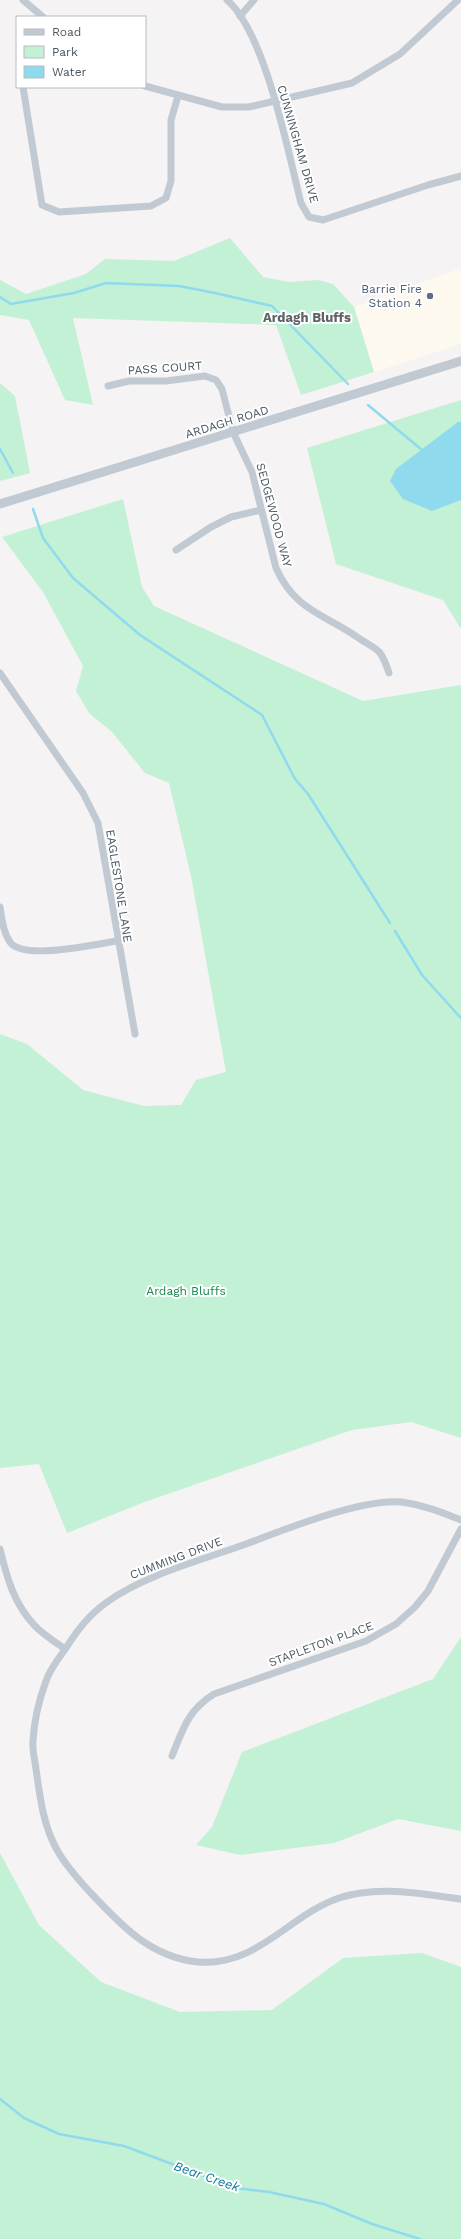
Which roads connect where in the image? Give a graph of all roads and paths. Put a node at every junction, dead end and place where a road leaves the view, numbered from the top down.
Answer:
1 (23, 0) edge
2 (227, 0) edge
3 (254, 0) edge
4 (458, 0) edge
5 (39, 16) edge
6 (240, 16) junction
7 (146, 86) edge
8 (23, 88) edge
9 (178, 96) junction
10 (274, 100) junction
11 (461, 176) edge
12 (461, 362) edge
13 (108, 386) dead end
14 (234, 432) junction
15 (0, 504) edge
16 (261, 510) junction
17 (176, 550) dead end
18 (0, 673) edge
19 (389, 673) dead end
20 (0, 907) edge
21 (117, 941) junction
22 (135, 1034) dead end
23 (461, 1520) edge
24 (461, 1529) edge
25 (0, 1549) edge
26 (65, 1649) junction
27 (172, 1756) dead end
28 (461, 1899) edge

1 - 5 street
2 - 6 street, CUNNINGHAM DRIVE
3 - 6 street
4 - 10 street
6 - 10 street, CUNNINGHAM DRIVE
7 - 9 street
8 - 9 street
9 - 10 street
10 - 11 street, CUNNINGHAM DRIVE
12 - 14 street, ARDAGH ROAD
13 - 14 street, PASS COURT
14 - 15 street, ARDAGH ROAD
14 - 16 street, SEDGEWOOD WAY
16 - 17 street
16 - 19 street, SEDGEWOOD WAY
18 - 21 street, EAGLESTONE LANE
20 - 21 street
21 - 22 street, EAGLESTONE LANE
23 - 26 street, CUMMING DRIVE
24 - 27 street, STAPLETON PLACE
25 - 26 street
26 - 28 street, CUMMING DRIVE

